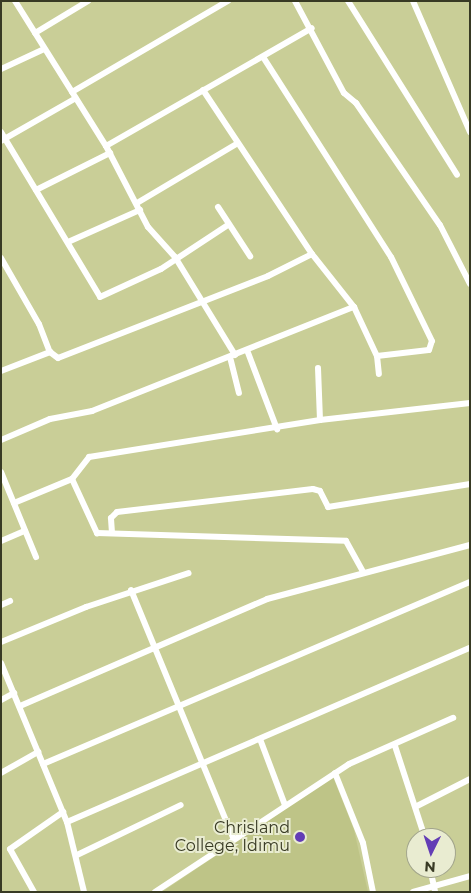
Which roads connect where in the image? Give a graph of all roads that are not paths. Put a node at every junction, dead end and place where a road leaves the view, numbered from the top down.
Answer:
1 (15, 1) edge
2 (88, 1) edge
3 (228, 1) edge
4 (295, 1) edge
5 (348, 1) edge
6 (413, 1) edge
7 (312, 28) junction
8 (35, 33) junction
9 (44, 49) junction
10 (263, 57) junction
11 (1, 69) edge
12 (203, 90) junction
13 (72, 92) junction
14 (76, 98) junction
15 (1, 132) edge
16 (470, 132) edge
17 (3, 140) edge
18 (238, 143) junction
19 (106, 146) junction
20 (110, 153) junction
21 (457, 176) dead end
22 (36, 190) junction
23 (138, 207) junction
24 (218, 207) dead end
25 (228, 226) junction
26 (68, 242) junction
27 (312, 254) junction
28 (250, 256) dead end
29 (175, 257) junction
30 (1, 258) edge
31 (470, 284) edge
32 (204, 301) junction
33 (354, 307) junction
34 (247, 350) junction
35 (50, 352) junction
36 (233, 356) junction
37 (377, 356) junction
38 (318, 368) dead end
39 (1, 371) edge
40 (378, 374) dead end
41 (239, 393) dead end
42 (470, 403) edge
43 (320, 420) junction
44 (277, 429) junction
45 (1, 440) edge
46 (1, 472) edge
47 (72, 480) junction
48 (470, 484) edge
49 (14, 502) junction
50 (26, 531) junction
51 (112, 533) junction
52 (1, 541) edge
53 (470, 545) edge
54 (36, 557) dead end
55 (363, 572) junction
56 (189, 573) dead end
57 (470, 582) edge
58 (132, 590) junction
59 (10, 601) dead end
60 (1, 605) edge
61 (1, 642) edge
62 (154, 648) junction
63 (470, 648) edge
64 (1, 663) edge
65 (14, 693) junction
66 (1, 700) edge
67 (178, 704) junction
68 (20, 706) junction
69 (453, 718) dead end
70 (260, 738) junction
71 (395, 746) junction
72 (38, 752) junction
73 (202, 762) junction
74 (43, 764) junction
75 (1, 773) edge
76 (335, 773) junction
77 (470, 779) edge
78 (181, 805) dead end
79 (285, 805) junction
80 (417, 806) junction
81 (63, 812) junction
82 (67, 822) junction
83 (422, 828) edge
84 (234, 838) junction
85 (78, 855) junction
86 (470, 876) edge
87 (434, 888) edge
88 (34, 892) edge
89 (84, 892) edge
90 (156, 892) edge
91 (373, 892) edge
92 (414, 892) edge

1 - 8 street
2 - 8 street
3 - 13 street
4 - 7 street
5 - 21 street
6 - 16 street
7 - 10 street
7 - 31 street
8 - 9 street
9 - 11 street
9 - 13 street
10 - 12 street
10 - 37 street
12 - 18 street
12 - 19 street
13 - 14 street
14 - 17 street
14 - 19 street
15 - 17 street
17 - 22 street
18 - 23 street
18 - 27 street
19 - 20 street
20 - 22 street
20 - 23 street
22 - 26 street
23 - 26 street
23 - 29 street
24 - 25 street
25 - 28 street
25 - 29 street
26 - 29 street
27 - 32 street
27 - 33 street
29 - 32 street
30 - 35 street
32 - 35 street
32 - 36 street
33 - 34 street
33 - 37 street
34 - 36 street
34 - 44 street
35 - 39 street
36 - 41 street
36 - 45 street
37 - 40 street
38 - 43 street
42 - 43 street
43 - 44 street
44 - 47 street
46 - 49 street
47 - 49 street
47 - 51 street
48 - 51 street
49 - 50 street
50 - 52 street
50 - 54 street
51 - 55 street
53 - 55 street
55 - 62 street
56 - 58 street
57 - 67 street
58 - 61 street
58 - 62 street
59 - 60 street
62 - 67 street
62 - 68 street
63 - 70 street
64 - 65 street
65 - 66 street
65 - 68 street
67 - 73 street
67 - 74 street
68 - 72 street
69 - 71 street
70 - 73 street
70 - 79 street
71 - 76 street
71 - 80 street
72 - 74 street
72 - 75 street
73 - 82 street
73 - 84 street
74 - 81 street
76 - 79 street
76 - 91 street
77 - 80 street
78 - 85 street
79 - 84 street
80 - 83 street
81 - 82 street
81 - 88 street
82 - 85 street
84 - 90 street
85 - 89 street
86 - 87 street
87 - 92 street

